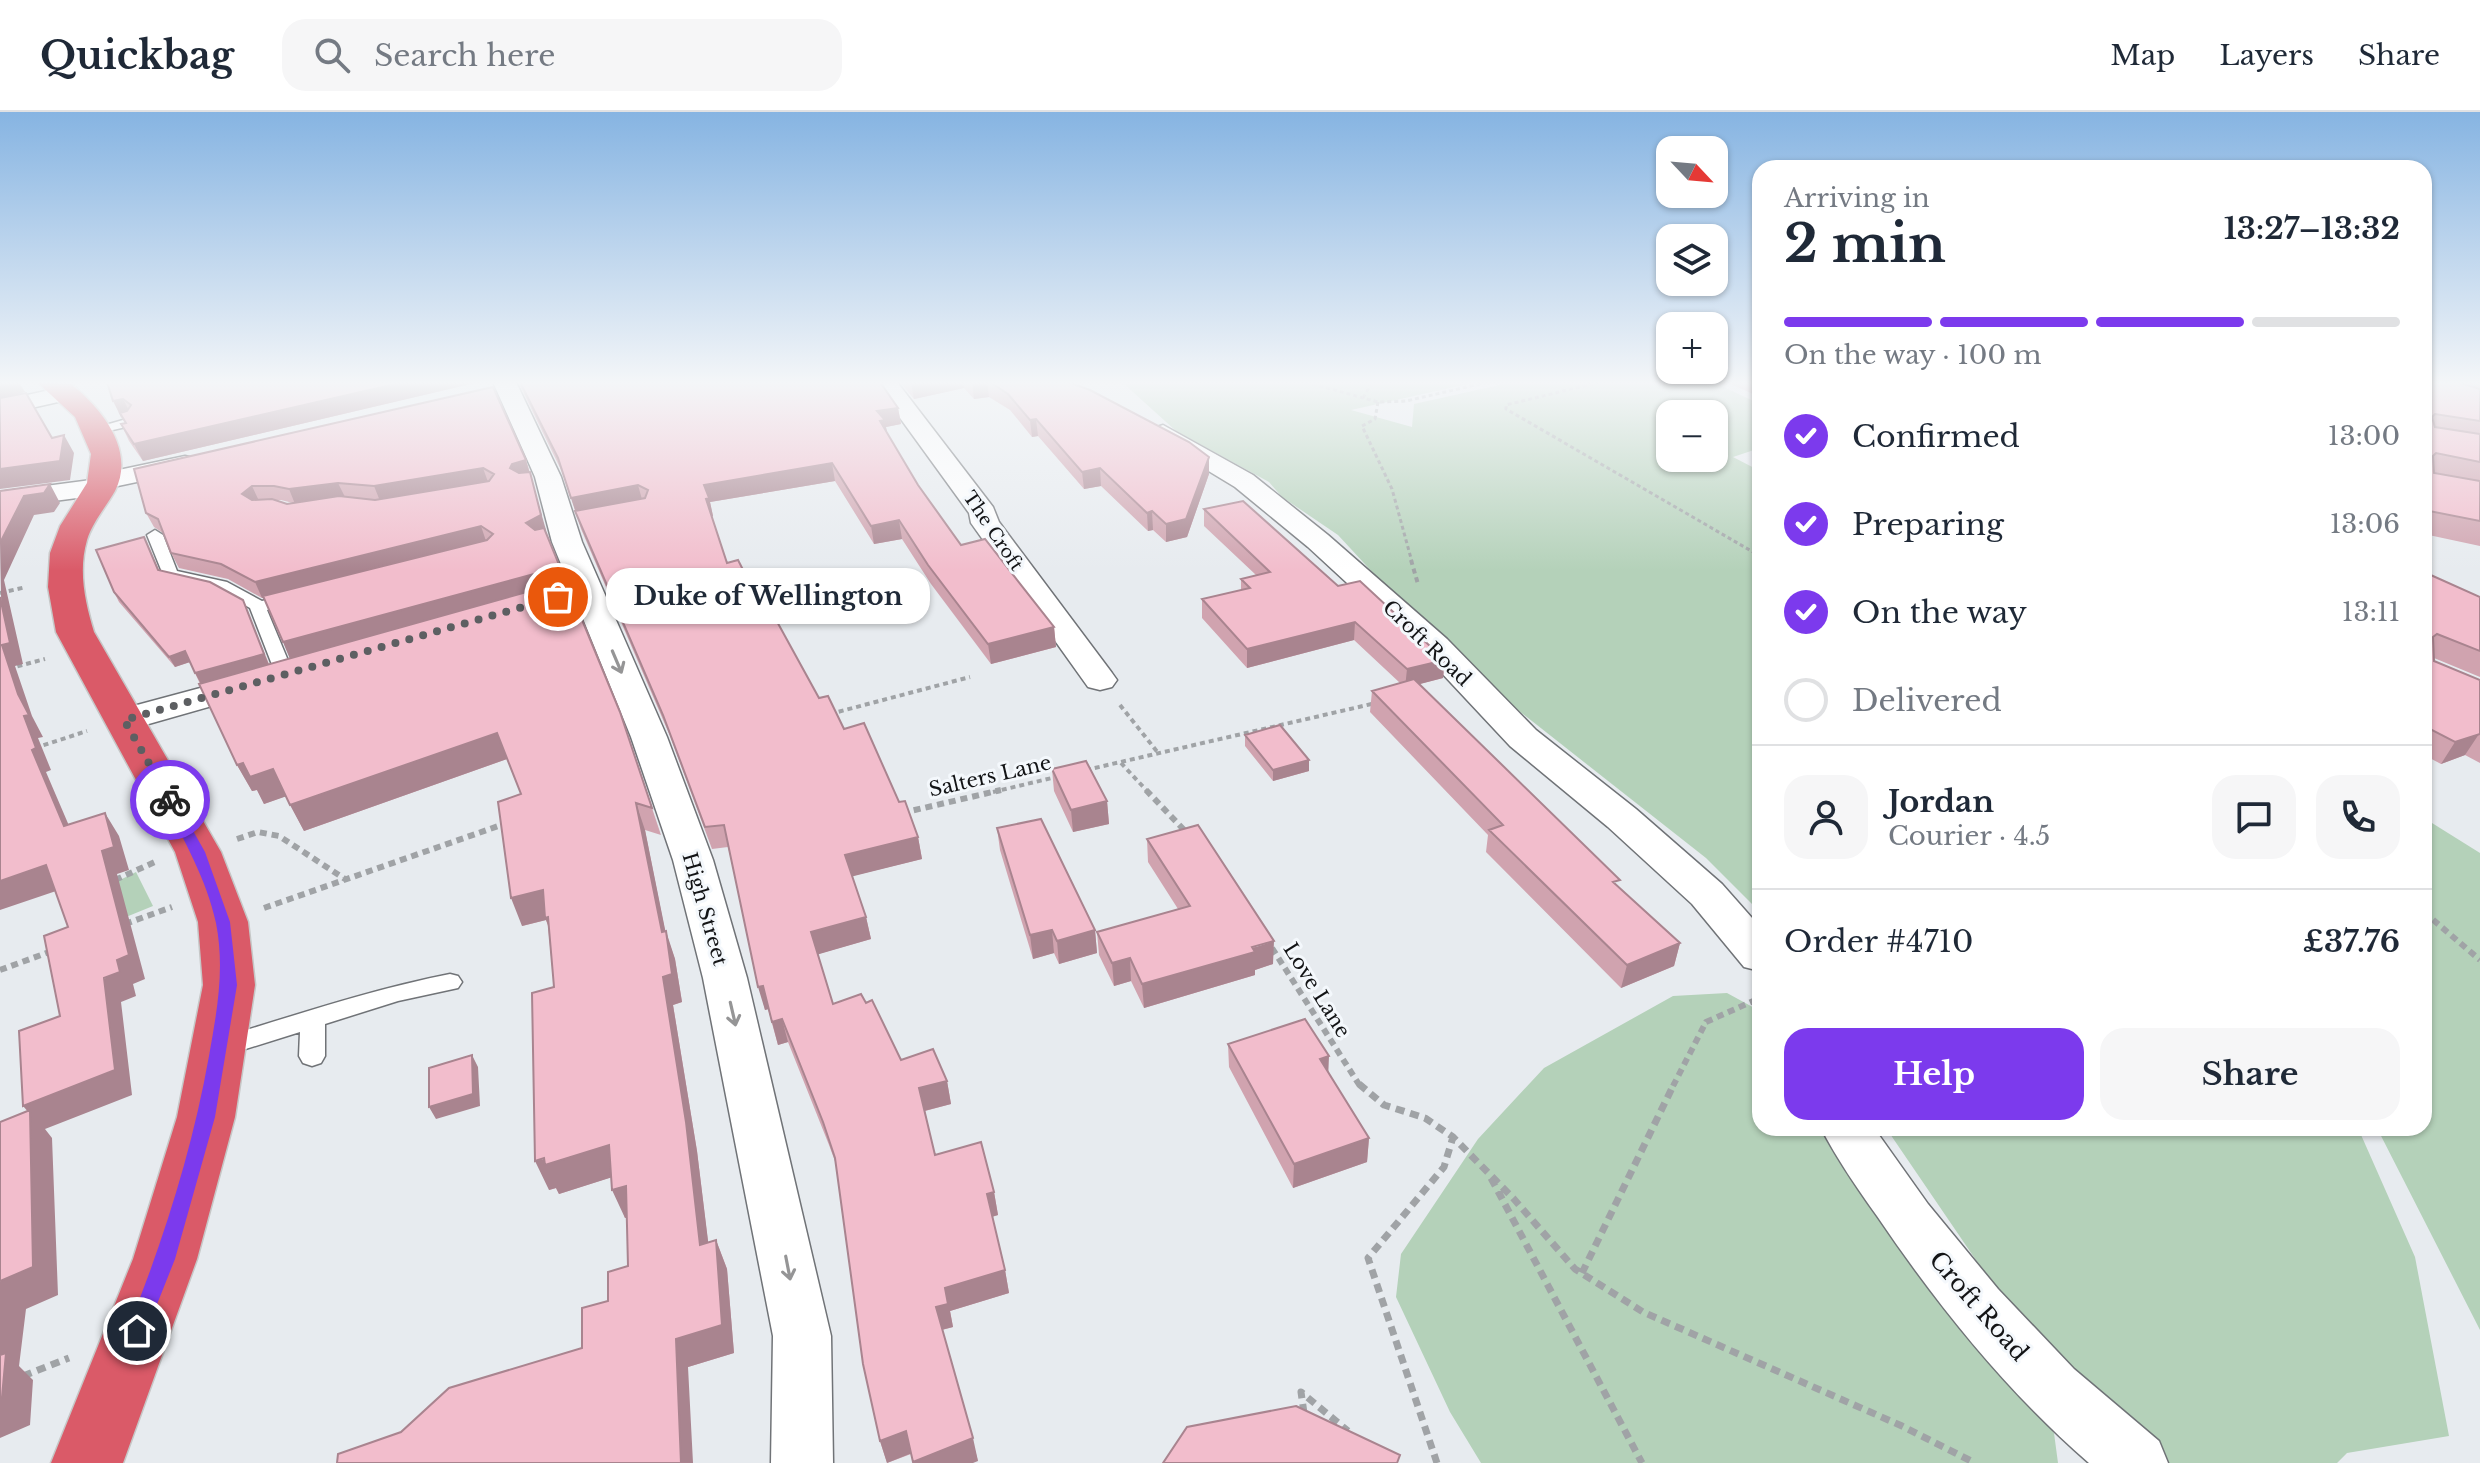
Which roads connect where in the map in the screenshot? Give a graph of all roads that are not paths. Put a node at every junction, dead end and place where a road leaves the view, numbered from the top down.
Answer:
1 (102, 445) edge
2 (526, 445) edge
3 (932, 445) edge
4 (1187, 445) edge
5 (212, 457) edge
6 (102, 484) junction
7 (0, 500) edge
8 (155, 535) edge
9 (303, 596) edge
10 (259, 607) junction
11 (300, 671) joint
12 (1100, 680) road end
13 (124, 720) junction
14 (1752, 947) edge
15 (450, 982) dead end
16 (313, 1019) junction
17 (220, 1048) junction
18 (312, 1056) dead end
19 (1851, 1136) edge
20 (87, 1463) edge
21 (802, 1463) edge
22 (2137, 1463) edge

1 - 6 highway
2 -> 21 street, High Street
3 - 12 street, The Croft
4 - 14 street, Croft Road
5 - 6 street
6 - 7 street
6 - 13 highway
8 - 10 lane
9 - 10 lane
10 - 11 lane
11 - 13 street
13 - 17 highway
15 - 16 lane
16 - 17 lane
16 - 18 lane
17 - 20 highway
19 - 22 street, Croft Road

